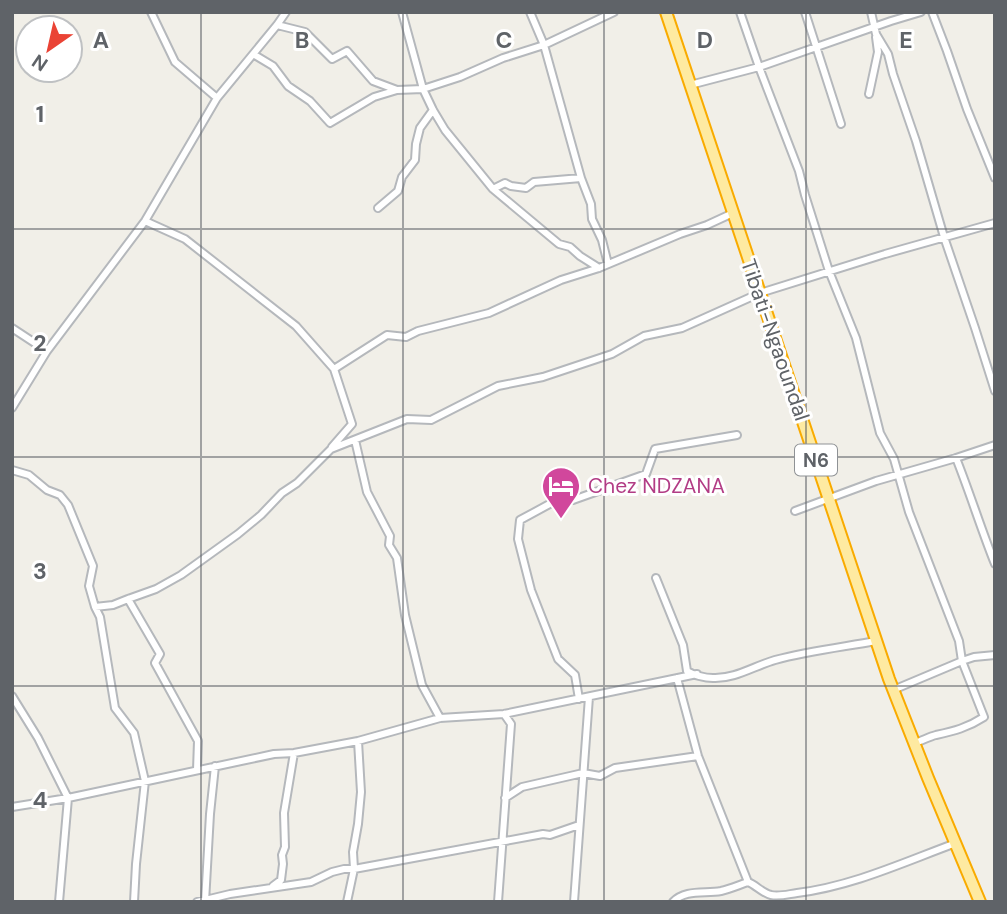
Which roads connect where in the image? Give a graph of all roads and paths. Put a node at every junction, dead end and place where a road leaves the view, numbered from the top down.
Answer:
1 (151, 12) edge
2 (286, 12) edge
3 (402, 12) edge
4 (530, 12) edge
5 (614, 12) edge
6 (666, 12) edge
7 (740, 12) edge
8 (805, 12) edge
9 (871, 12) edge
10 (921, 12) edge
11 (932, 12) edge
12 (599, 16) edge
13 (277, 25) junction
14 (874, 31) junction
15 (544, 45) junction
16 (816, 47) junction
17 (253, 54) junction
18 (759, 67) junction
19 (690, 85) junction
20 (423, 89) junction
21 (397, 90) junction
22 (869, 94) dead end
23 (217, 98) junction
24 (433, 110) junction
25 (841, 124) dead end
26 (581, 178) junction
27 (995, 178) edge
28 (493, 189) junction
29 (378, 208) dead end
30 (733, 213) junction
31 (145, 221) junction
32 (995, 223) edge
33 (944, 237) junction
34 (608, 264) junction
35 (599, 268) junction
36 (829, 271) junction
37 (760, 293) junction
38 (12, 328) edge
39 (47, 351) junction
40 (334, 369) junction
41 (995, 391) edge
42 (12, 408) edge
43 (737, 435) dead end
44 (355, 440) junction
45 (995, 445) edge
46 (331, 449) junction
47 (956, 458) junction
48 (12, 470) edge
49 (898, 474) junction
50 (828, 499) junction
51 (795, 511) dead end
52 (995, 564) edge
53 (656, 578) dead end
54 (128, 599) junction
55 (95, 607) junction
56 (876, 641) junction
57 (995, 655) edge
58 (962, 661) junction
59 (697, 674) junction
60 (677, 678) junction
61 (893, 690) junction
62 (12, 696) edge
63 (589, 697) junction
64 (579, 699) junction
65 (504, 714) junction
66 (440, 719) junction
67 (358, 741) junction
68 (914, 743) junction
69 (294, 753) junction
70 (698, 756) junction
71 (215, 766) junction
72 (197, 769) junction
73 (583, 773) junction
74 (145, 781) junction
75 (68, 798) junction
76 (505, 799) junction
77 (12, 807) edge
78 (579, 825) junction
79 (502, 841) junction
80 (956, 843) junction
81 (354, 869) junction
82 (748, 882) junction
83 (271, 888) junction
84 (768, 898) edge
85 (205, 901) edge
86 (59, 902) edge
87 (134, 902) edge
88 (197, 902) edge
89 (347, 902) edge
90 (498, 902) edge
91 (574, 902) edge
92 (673, 902) edge
93 (980, 902) edge

1 - 23 street
2 - 13 street
3 - 20 street
4 - 15 street
5 - 12 street
6 - 19 highway, Tibati-Ngaoundal / N6
7 - 18 street
8 - 16 street
9 - 14 street
10 - 14 street
11 - 27 street
12 - 15 street
13 - 17 street
13 - 21 street
14 - 16 street
14 - 22 street
14 - 33 street
15 - 20 street
15 - 26 street
16 - 18 street
16 - 25 street
17 - 21 street
17 - 23 street
18 - 19 street
18 - 36 street
19 - 30 highway, Tibati-Ngaoundal / N6
20 - 21 street
20 - 24 street
23 - 31 street
24 - 28 street
24 - 29 street
26 - 28 street
26 - 34 street
28 - 35 street
30 - 34 street
30 - 37 highway, Tibati-Ngaoundal / N6
31 - 39 street
31 - 40 street
32 - 33 street
33 - 36 street
33 - 41 street
34 - 35 street
35 - 40 street
36 - 37 street
36 - 49 street
37 - 44 street
37 - 50 highway, Tibati-Ngaoundal / N6
38 - 39 street
39 - 42 street
40 - 46 street
43 - 64 street
44 - 46 street
44 - 66 street
45 - 47 street
46 - 54 street
47 - 49 street
47 - 52 street
48 - 55 street
49 - 50 street
49 - 58 street
50 - 51 street
50 - 56 highway, Tibati-Ngaoundal / N6
53 - 59 street
54 - 55 street
54 - 72 street
55 - 74 street
56 - 59 street
56 - 61 highway, Tibati-Ngaoundal / N6
57 - 58 street
58 - 61 street
58 - 68 street
59 - 60 street
60 - 63 street
60 - 70 street
61 - 68 highway, Tibati-Ngaoundal / N6
62 - 75 street
63 - 64 street
63 - 73 street
64 - 65 street
65 - 66 street
65 - 76 street
66 - 67 street
67 - 69 street
67 - 81 street
68 - 80 highway, Tibati-Ngaoundal / N6
69 - 71 street
69 - 83 street
70 - 73 street
70 - 82 street
71 - 72 street
71 - 85 street
72 - 74 street
73 - 76 street
73 - 78 street
74 - 75 street
74 - 87 street
75 - 77 street
75 - 86 street
76 - 79 street
78 - 79 street
78 - 91 street
79 - 81 street
79 - 90 street
80 - 84 street
80 - 93 highway, Tibati-Ngaoundal / N6
81 - 83 street
81 - 89 street
82 - 84 street
82 - 92 street
83 - 85 street
85 - 88 street

